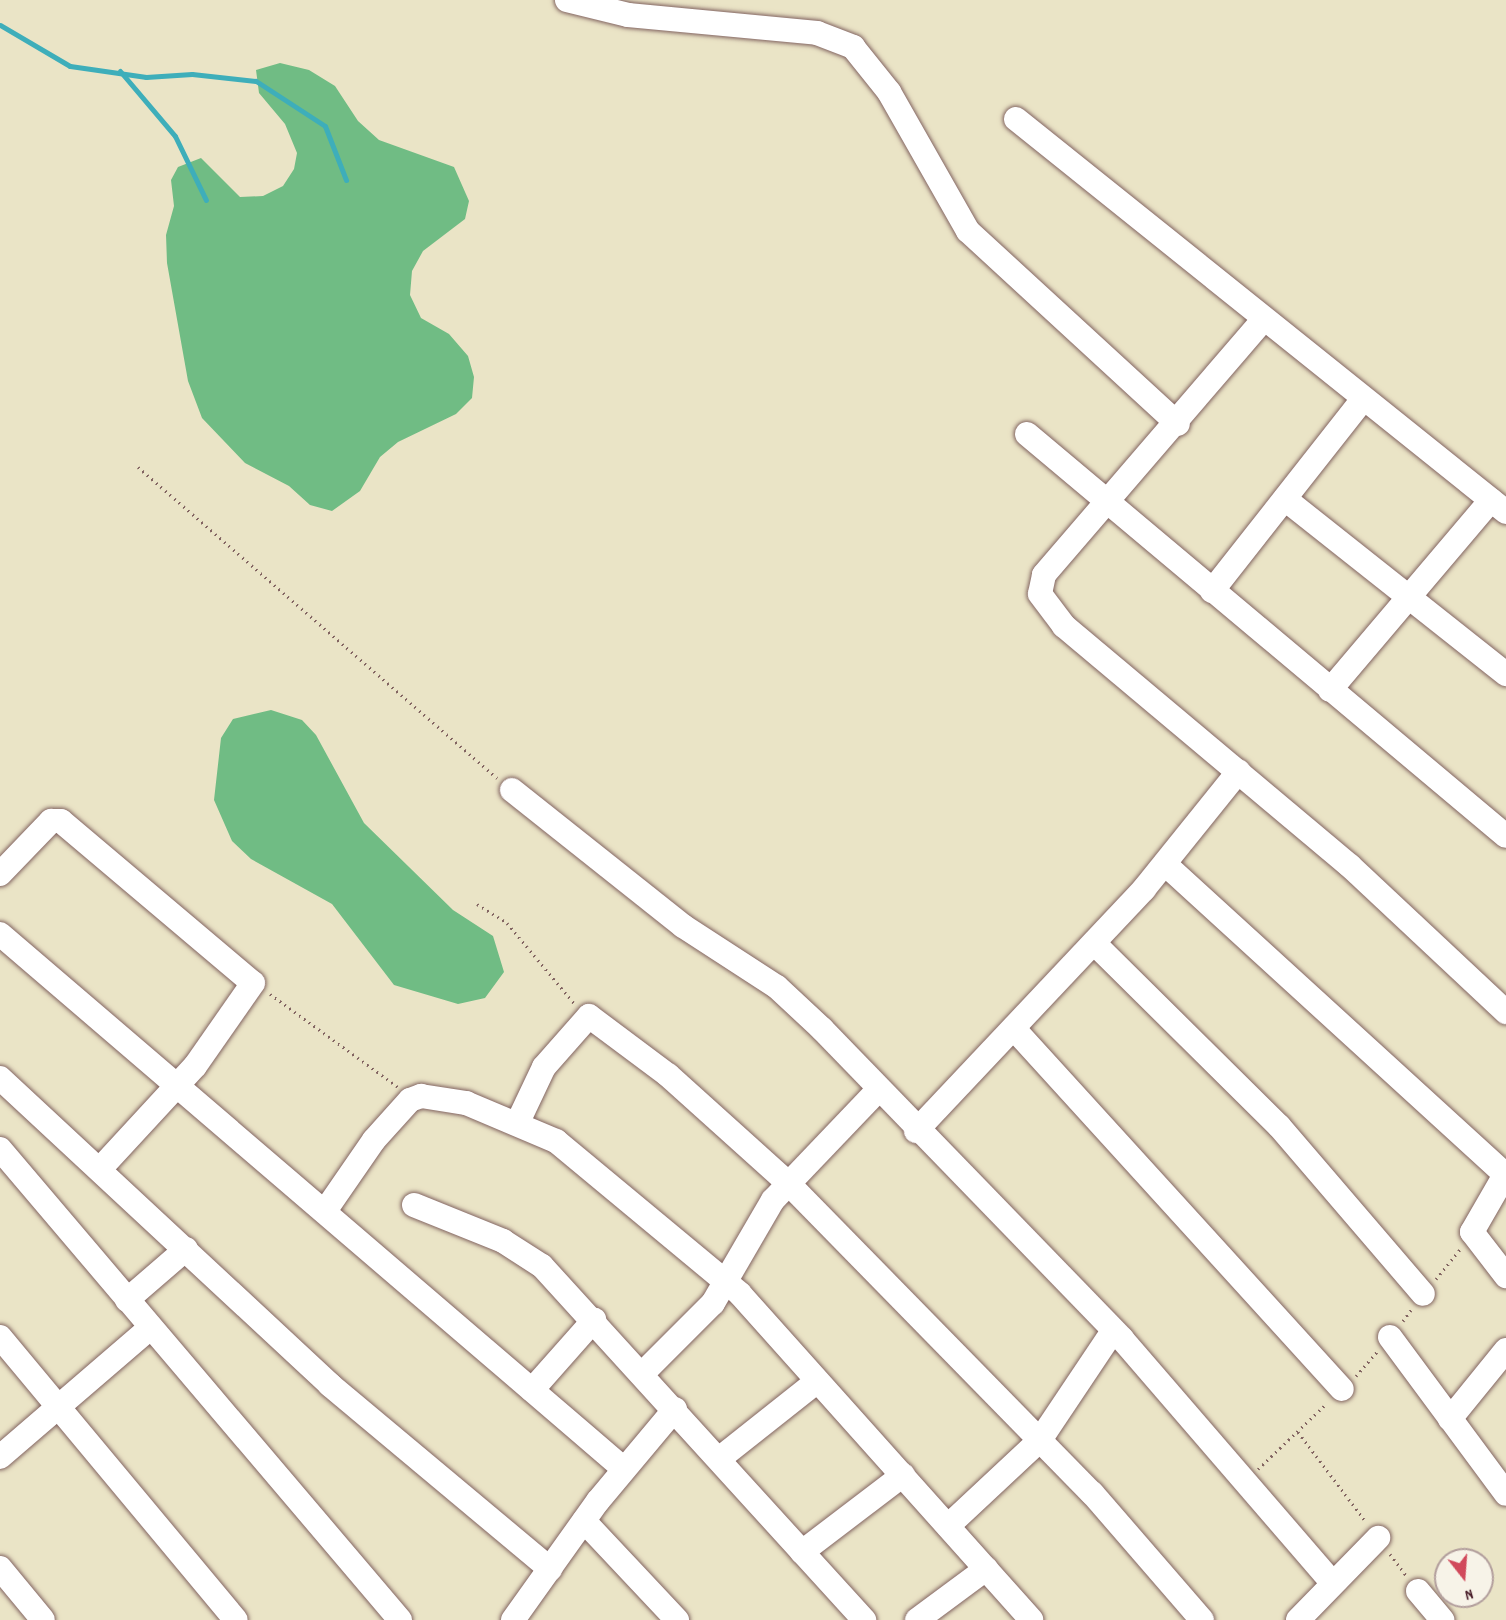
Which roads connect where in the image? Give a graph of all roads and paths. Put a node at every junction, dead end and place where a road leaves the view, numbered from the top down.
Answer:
1 (567, 0) edge
2 (1016, 119) dead end
3 (1263, 320) junction
4 (1364, 399) junction
5 (1178, 424) junction
6 (1027, 434) dead end
7 (138, 467) dead end
8 (1108, 499) junction
9 (1285, 499) junction
10 (1498, 506) edge
11 (1212, 591) junction
12 (1411, 594) junction
13 (1506, 674) edge
14 (1330, 690) junction
15 (1239, 771) junction
16 (512, 790) joint
17 (1506, 836) edge
18 (1165, 864) junction
19 (0, 874) edge
20 (477, 904) dead end
21 (0, 934) edge
22 (1095, 944) junction
23 (253, 983) junction
24 (1506, 1011) edge
25 (589, 1016) junction
26 (1016, 1031) junction
27 (0, 1078) edge
28 (178, 1086) junction
29 (878, 1091) junction
30 (410, 1100) junction
31 (517, 1124) junction
32 (916, 1131) junction
33 (0, 1149) edge
34 (100, 1169) junction
35 (1506, 1174) edge
36 (788, 1182) junction
37 (414, 1205) dead end
38 (325, 1211) junction
39 (1472, 1232) junction
40 (186, 1249) junction
41 (1506, 1276) edge
42 (727, 1281) junction
43 (1423, 1294) junction
44 (127, 1300) junction
45 (594, 1320) junction
46 (150, 1328) junction
47 (1113, 1331) junction
48 (0, 1337) edge
49 (1390, 1337) junction
50 (1506, 1350) edge
51 (642, 1374) junction
52 (816, 1382) junction
53 (1342, 1389) junction
54 (532, 1390) junction
55 (60, 1405) junction
56 (675, 1409) junction
57 (1450, 1419) junction
58 (1298, 1432) junction
59 (1040, 1440) junction
60 (0, 1457) edge
61 (719, 1459) junction
62 (624, 1469) junction
63 (903, 1475) junction
64 (1245, 1480) junction
65 (1506, 1494) edge
66 (584, 1521) junction
67 (948, 1526) junction
68 (1378, 1538) junction
69 (802, 1552) junction
70 (0, 1568) edge
71 (550, 1569) junction
72 (986, 1569) junction
73 (1331, 1581) junction
74 (1418, 1591) joint
75 (43, 1620) edge
76 (236, 1620) edge
77 (400, 1620) edge
78 (513, 1620) edge
79 (677, 1620) edge
80 (864, 1620) edge
81 (916, 1620) edge
82 (1031, 1620) edge
83 (1202, 1620) edge
84 (1298, 1620) edge
85 (1442, 1620) edge

1 - 5 street
2 - 3 street
3 - 4 street
3 - 5 street
4 - 9 street
4 - 10 street
5 - 8 street
6 - 8 street
7 - 16 path
8 - 11 street
8 - 15 street
9 - 11 street
9 - 12 street
10 - 12 street
11 - 14 street
12 - 13 street
12 - 14 street
14 - 17 street
15 - 18 street
15 - 24 street
16 - 29 street
18 - 22 street
18 - 35 street
19 - 23 street
20 - 25 path
21 - 28 street
22 - 26 street
22 - 43 street
23 - 28 street
23 - 30 path
25 - 31 street
25 - 36 street
26 - 32 street
26 - 53 street
27 - 34 street
28 - 34 street
28 - 38 street
29 - 32 street
29 - 36 street
30 - 31 street
30 - 38 street
31 - 42 street
32 - 47 street
33 - 44 street
34 - 40 street
35 - 39 street
36 - 42 street
36 - 59 street
37 - 45 street
38 - 54 street
39 - 41 street
39 - 43 path
40 - 44 street
40 - 71 street
42 - 51 street
42 - 52 street
43 - 49 path
44 - 46 street
45 - 51 street
45 - 54 street
46 - 55 street
46 - 77 street
47 - 59 street
47 - 64 street
48 - 55 street
49 - 53 path
49 - 57 street
50 - 57 street
51 - 56 street
52 - 61 street
52 - 63 street
53 - 58 path
54 - 62 street
55 - 60 street
55 - 76 street
56 - 61 street
56 - 62 street
57 - 65 street
58 - 64 path
58 - 68 path
59 - 67 street
59 - 83 street
61 - 69 street
62 - 66 street
63 - 67 street
63 - 69 street
64 - 73 street
66 - 71 street
66 - 79 street
67 - 72 street
68 - 73 street
68 - 74 path
69 - 80 street
70 - 75 street
71 - 78 street
72 - 81 street
72 - 82 street
73 - 84 street
74 - 85 street

